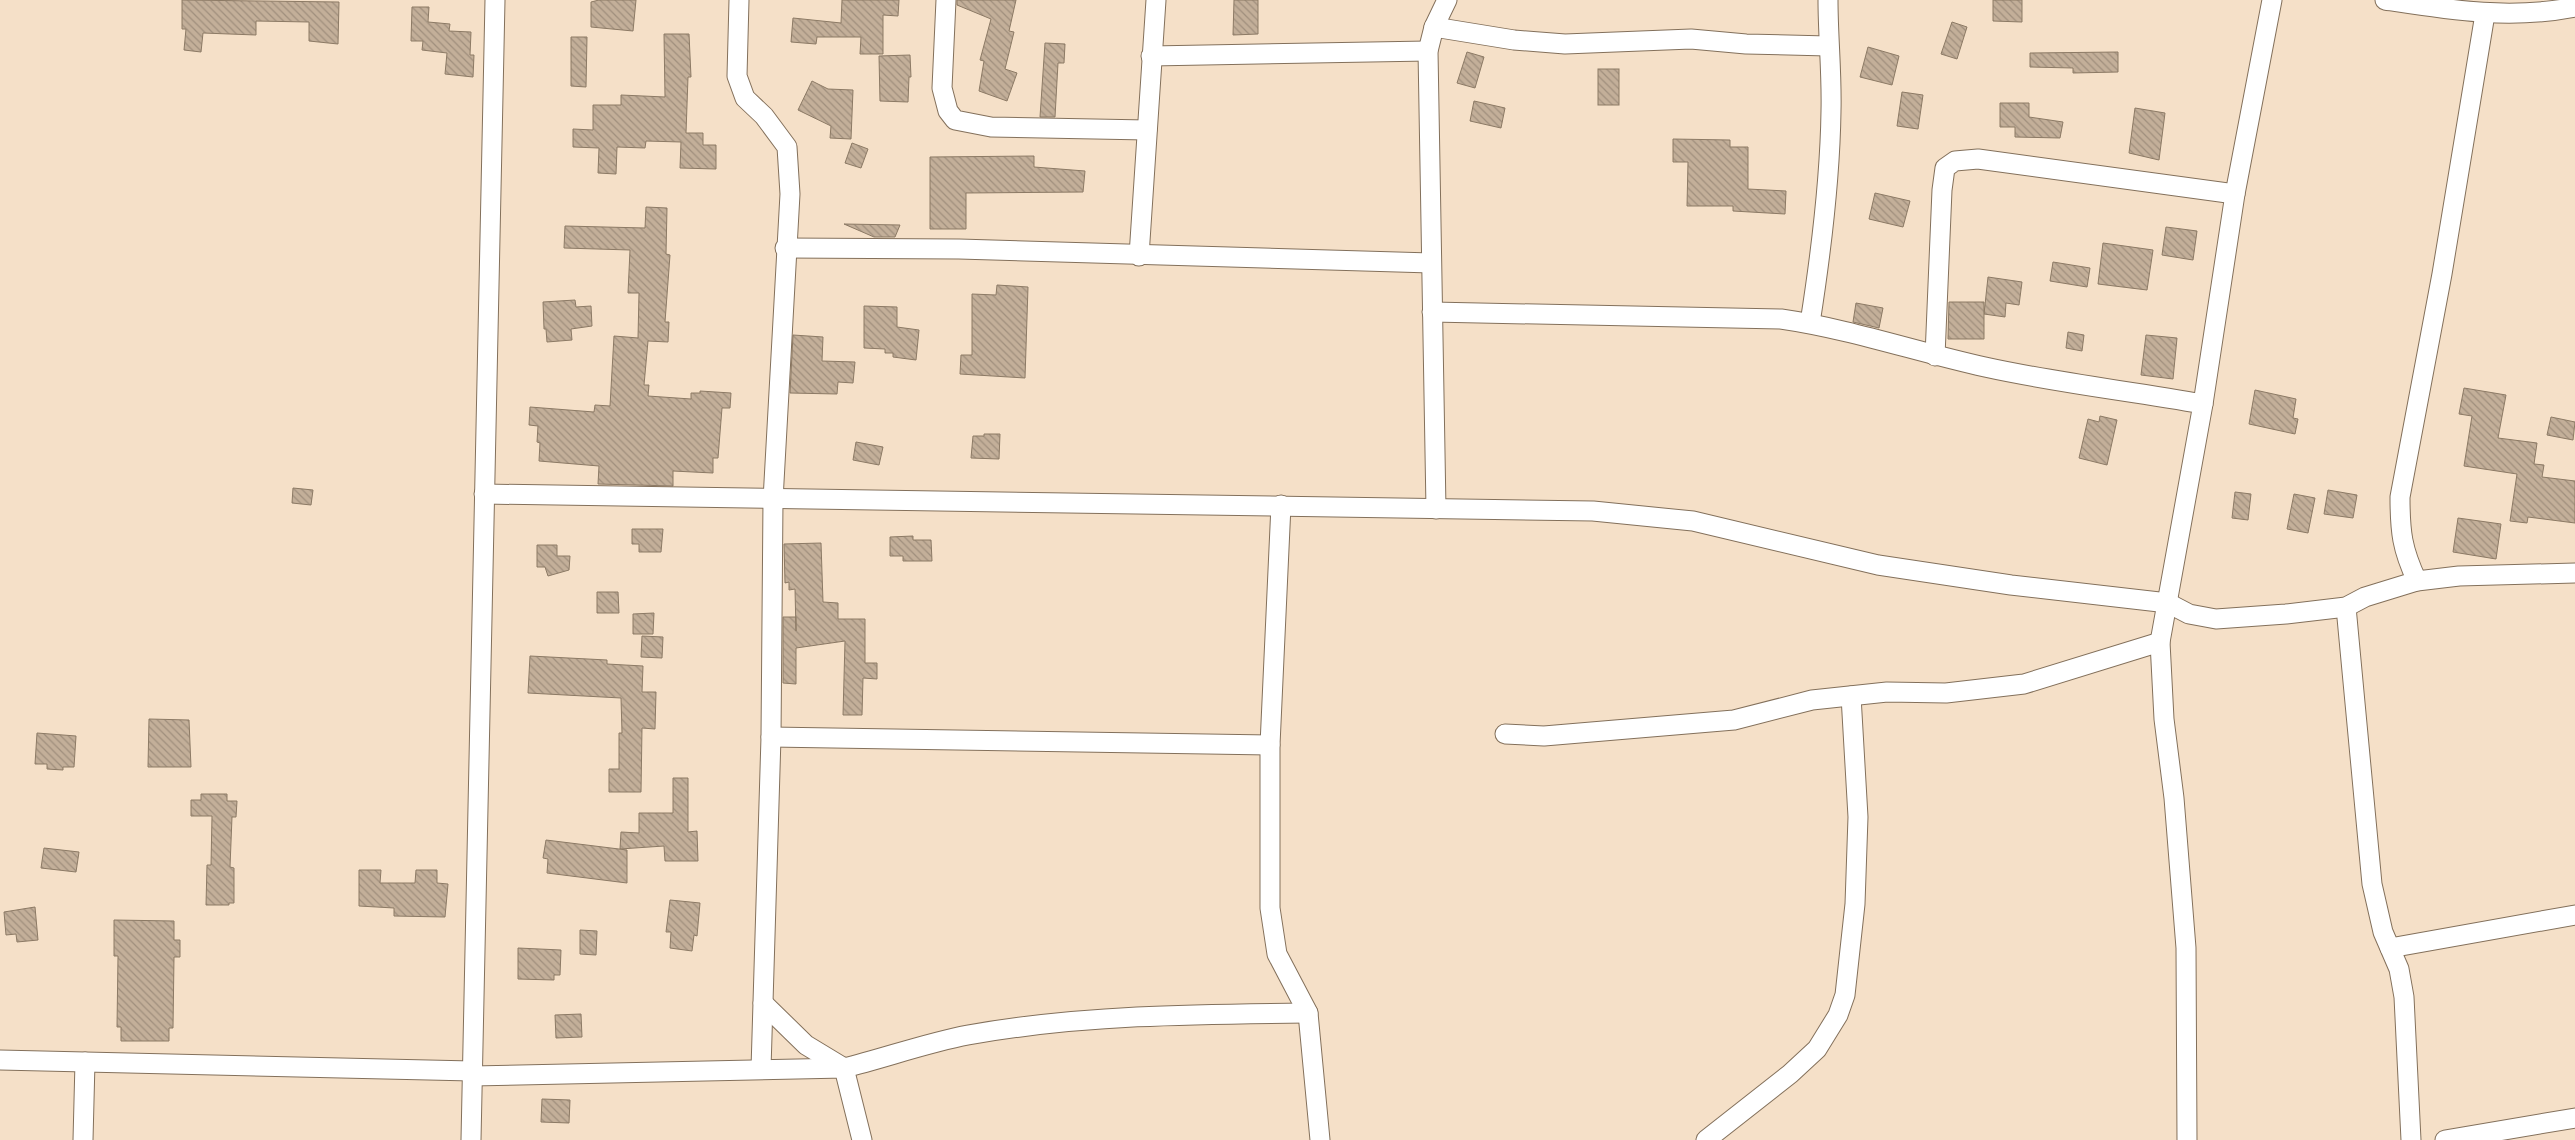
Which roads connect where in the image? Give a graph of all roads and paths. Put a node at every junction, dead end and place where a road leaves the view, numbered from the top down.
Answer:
1 (495, 0) edge
2 (739, 0) edge
3 (946, 0) edge
4 (1156, 0) edge
5 (1447, 0) edge
6 (1828, 0) edge
7 (2272, 0) edge
8 (2385, 0) edge
9 (2575, 7) edge
10 (2485, 14) junction
11 (1434, 26) junction
12 (1828, 46) junction
13 (1428, 51) junction
14 (1152, 56) junction
15 (1147, 130) junction
16 (2235, 194) junction
17 (785, 248) junction
18 (1140, 256) junction
19 (1432, 263) junction
20 (1432, 312) junction
21 (1810, 323) junction
22 (1935, 356) junction
23 (2203, 404) junction
24 (484, 494) junction
25 (773, 500) junction
26 (1281, 505) junction
27 (1436, 509) junction
28 (2575, 573) edge
29 (2417, 581) junction
30 (2168, 603) junction
31 (2346, 607) junction
32 (2160, 642) junction
33 (1851, 696) junction
34 (1505, 734) dead end
35 (771, 737) junction
36 (1270, 745) junction
37 (2575, 915) edge
38 (2390, 948) junction
39 (763, 1003) junction
40 (1308, 1013) junction
41 (0, 1060) edge
42 (85, 1062) junction
43 (844, 1068) junction
44 (761, 1069) junction
45 (472, 1073) junction
46 (2575, 1118) edge
47 (82, 1140) edge
48 (471, 1140) edge
49 (862, 1140) edge
50 (1320, 1140) edge
51 (1706, 1140) edge
52 (2187, 1140) edge
53 (2411, 1140) edge
54 (2445, 1140) edge

1 - 24 street
2 - 17 street
3 - 15 street
4 - 14 street
5 - 11 street
6 - 12 street
7 - 16 street
8 - 10 street
9 - 10 street
10 - 29 street
11 - 12 street
11 - 13 street
12 - 21 street
13 - 14 street
13 - 19 street
14 - 15 street
15 - 18 street
16 - 22 street
16 - 23 street
17 - 18 street
17 - 25 street
18 - 19 street
19 - 20 street
20 - 21 street
20 - 27 street
21 - 22 street
22 - 23 street
23 - 30 street
24 - 25 street
24 - 45 street
25 - 26 street
25 - 35 street
26 - 27 street
26 - 36 street
27 - 30 street
28 - 29 street
29 - 31 street
30 - 31 street
30 - 32 street
31 - 38 street
32 - 33 street
32 - 52 street
33 - 34 street
33 - 51 street
35 - 36 street
35 - 39 street
36 - 40 street
37 - 38 street
38 - 53 street
39 - 43 street
39 - 44 street
40 - 43 street
40 - 50 street
41 - 42 street
42 - 45 street
42 - 47 street
43 - 44 street
43 - 49 street
44 - 45 street
45 - 48 street
46 - 54 street

